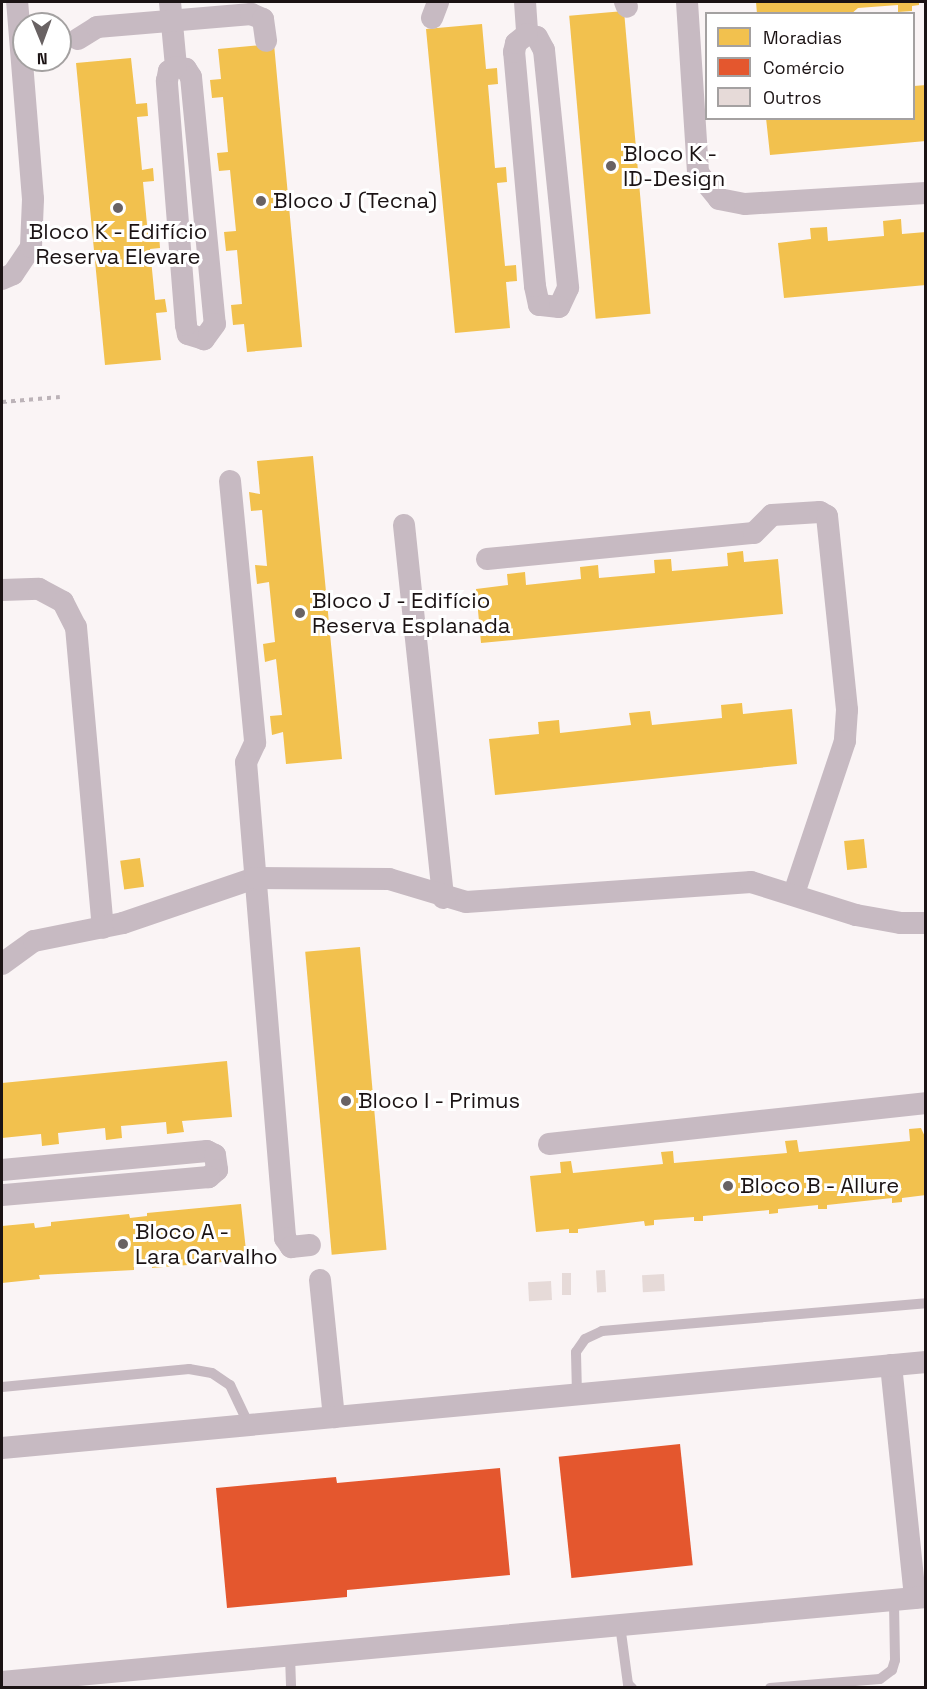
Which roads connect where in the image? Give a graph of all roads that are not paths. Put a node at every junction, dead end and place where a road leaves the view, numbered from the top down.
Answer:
1 (17, 2) edge
2 (525, 2) edge
3 (687, 2) edge
4 (171, 12) edge
5 (527, 34) junction
6 (78, 39) dead end
7 (266, 41) dead end
8 (176, 67) junction
9 (926, 193) edge
10 (2, 279) edge
11 (230, 481) dead end
12 (404, 525) dead end
13 (487, 559) dead end
14 (2, 590) edge
15 (255, 878) junction
16 (794, 893) junction
17 (443, 898) junction
18 (926, 923) edge
19 (103, 928) junction
20 (2, 964) edge
21 (926, 1103) edge
22 (549, 1144) dead end
23 (2, 1170) edge
24 (2, 1195) edge
25 (310, 1245) dead end
26 (320, 1280) dead end
27 (926, 1303) edge
28 (926, 1362) edge
29 (891, 1365) junction
30 (2, 1387) edge
31 (577, 1394) junction
32 (334, 1417) junction
33 (249, 1425) junction
34 (2, 1448) edge
35 (911, 1598) edge
36 (620, 1625) junction
37 (290, 1656) junction
38 (2, 1682) edge
39 (291, 1688) edge
40 (632, 1688) edge
41 (770, 1688) edge

1 - 10 street
2 - 5 street
3 - 9 street
4 - 6 street
4 - 7 street
4 - 8 street
5 - 5 street
8 - 8 street
11 - 15 street
12 - 17 street
13 - 16 street
14 - 19 street
15 - 17 street
15 - 19 street
15 - 25 street
16 - 17 street
16 - 18 street
19 - 20 street
21 - 22 street
23 - 24 street
26 - 32 street
27 - 31 lane
28 - 29 street
29 - 31 street
29 - 35 street
30 - 33 lane
31 - 32 street
32 - 33 street
33 - 34 street
35 - 36 street
35 - 41 lane
36 - 37 street
36 - 40 lane
37 - 38 street
37 - 39 lane

